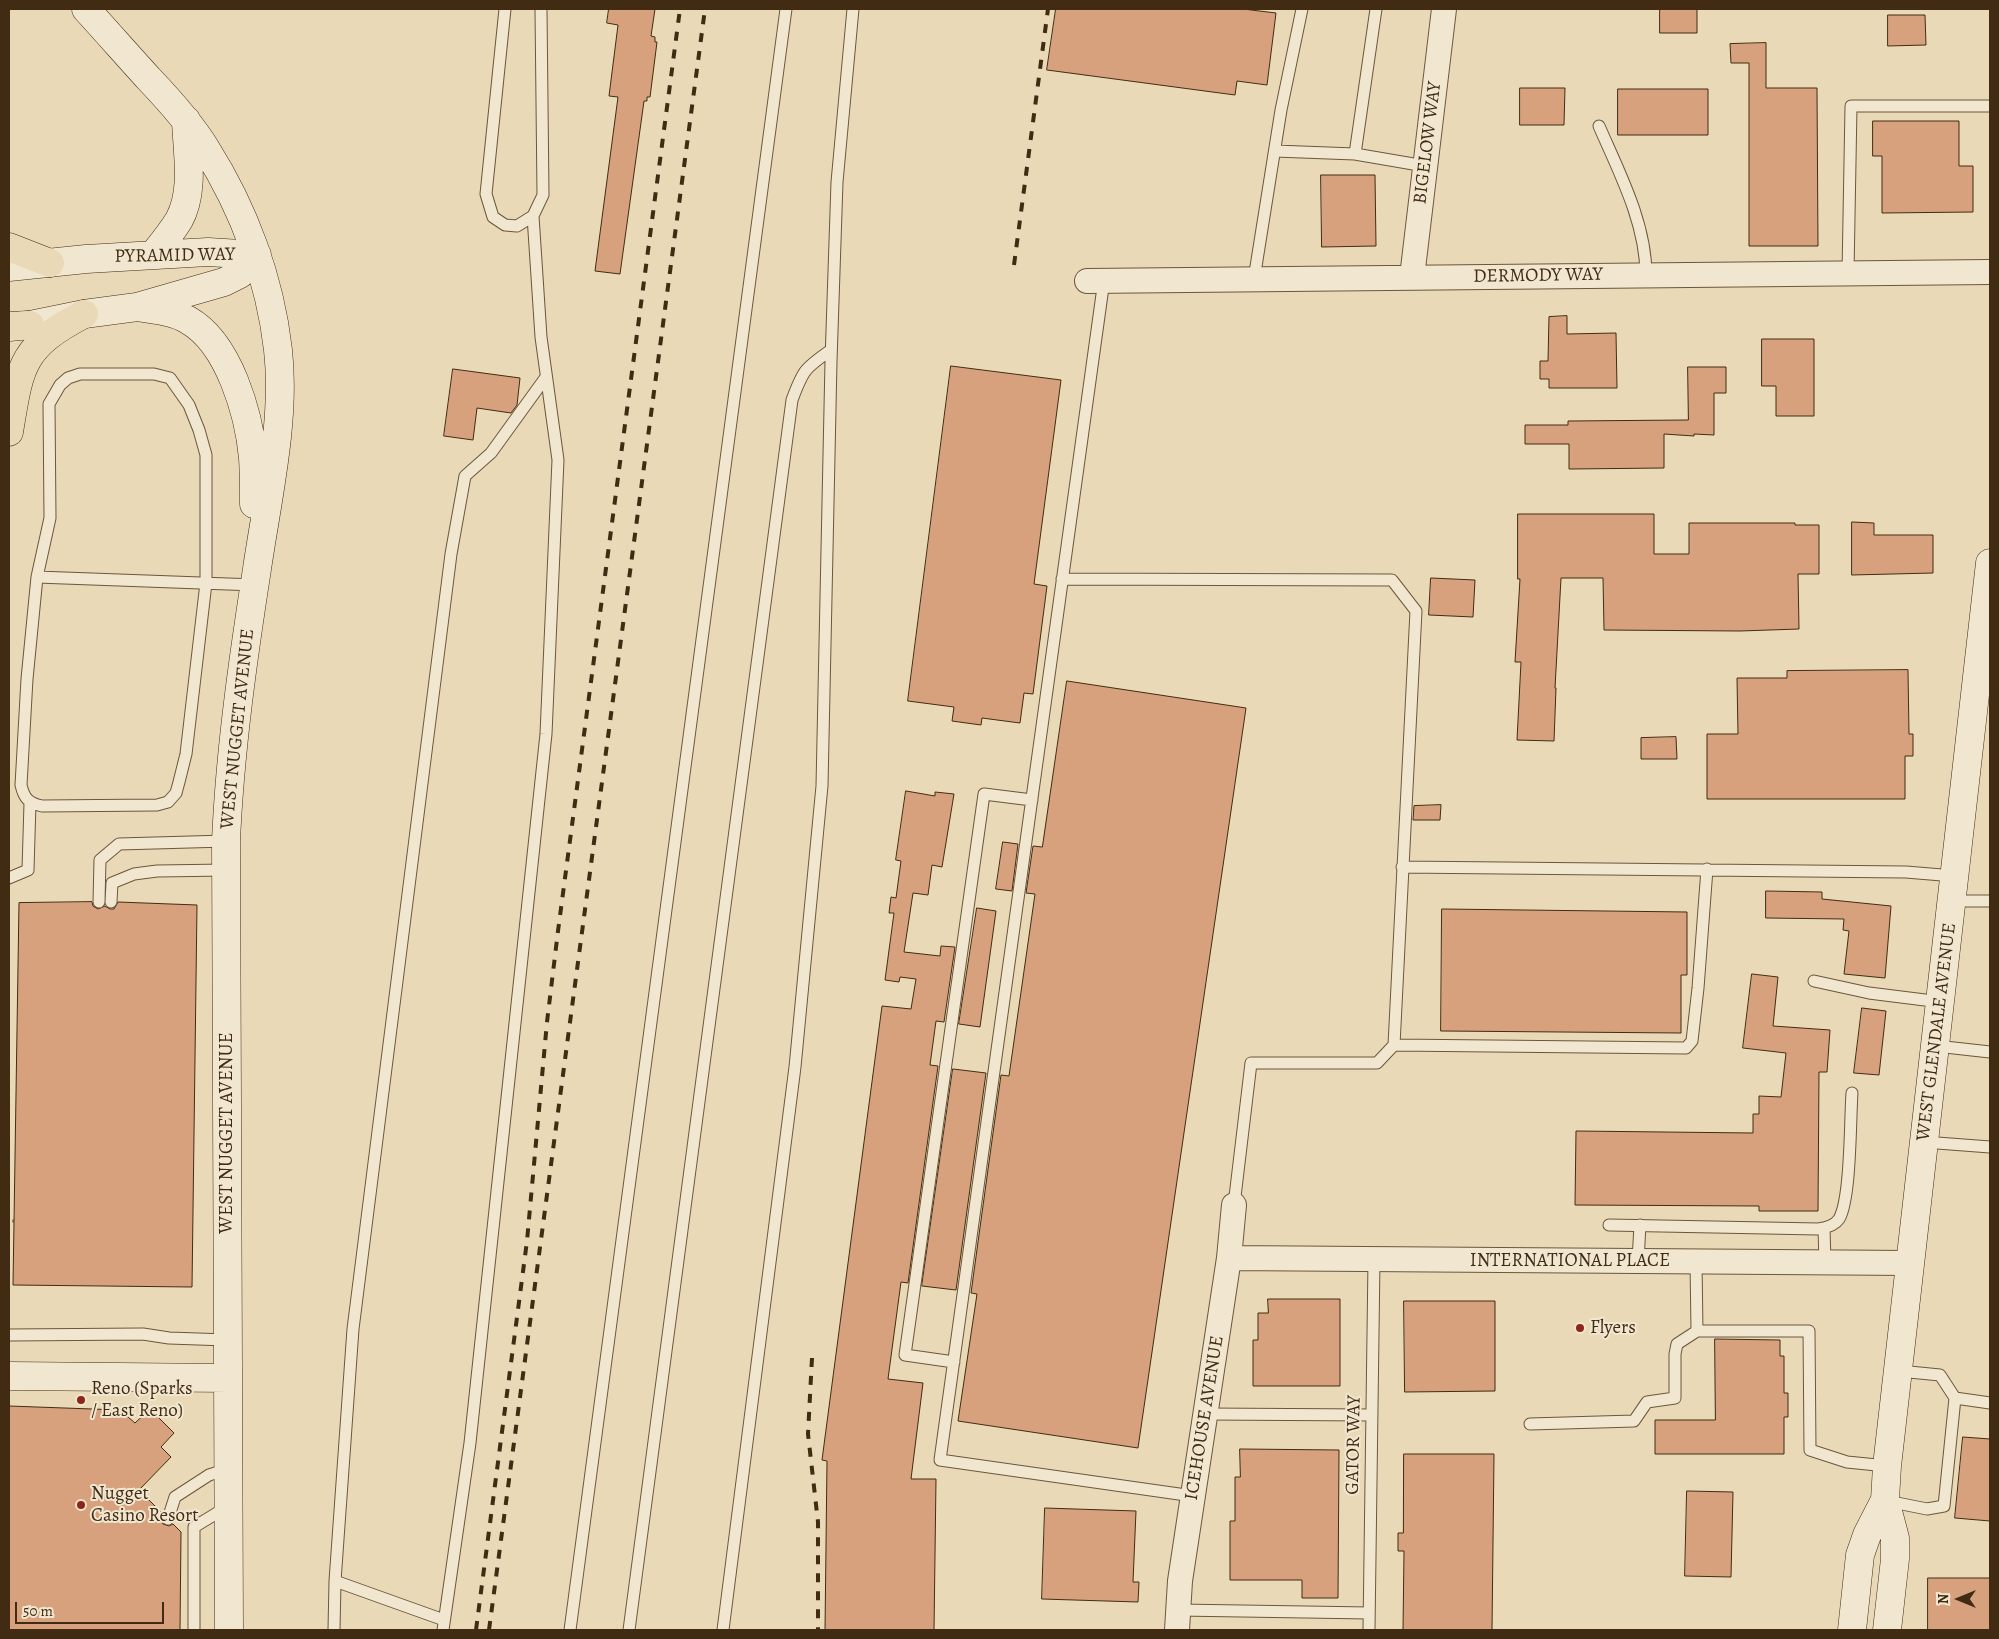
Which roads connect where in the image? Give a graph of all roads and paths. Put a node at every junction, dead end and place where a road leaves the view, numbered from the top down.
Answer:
1 (86, 9) edge
2 (504, 9) edge
3 (540, 9) edge
4 (786, 9) edge
5 (853, 9) edge
6 (1302, 9) edge
7 (1376, 9) edge
8 (1444, 9) edge
9 (1990, 106) edge
10 (186, 120) junction
11 (1599, 126) dead end
12 (1275, 151) junction
13 (1355, 154) junction
14 (1425, 166) junction
15 (533, 216) junction
16 (9, 246) edge
17 (152, 255) junction
18 (258, 255) junction
19 (50, 263) junction
20 (9, 267) edge
21 (1990, 272) edge
22 (1848, 273) junction
23 (1646, 275) junction
24 (1412, 277) junction
25 (1254, 278) junction
26 (1095, 280) joint
27 (137, 308) junction
28 (84, 314) junction
29 (16, 326) edge
30 (831, 350) junction
31 (546, 377) junction
32 (9, 432) edge
33 (1990, 575) edge
34 (37, 577) junction
35 (255, 577) junction
36 (1062, 579) junction
37 (206, 583) junction
38 (1032, 800) junction
39 (30, 803) junction
40 (226, 841) junction
41 (1402, 867) junction
42 (227, 870) junction
43 (1706, 870) junction
44 (9, 878) edge
45 (1954, 889) junction
46 (1990, 901) edge
47 (98, 902) dead end
48 (111, 902) dead end
49 (1814, 981) dead end
50 (1941, 1002) junction
51 (1394, 1045) junction
52 (1936, 1046) junction
53 (1990, 1052) edge
54 (1852, 1093) dead end
55 (1924, 1142) junction
56 (1990, 1147) edge
57 (1234, 1205) joint
58 (9, 1221) edge
59 (14, 1221) dead end
60 (1609, 1225) dead end
61 (1640, 1225) junction
62 (1824, 1228) junction
63 (1229, 1258) junction
64 (1374, 1260) junction
65 (1638, 1261) junction
66 (1696, 1262) junction
67 (1825, 1263) junction
68 (1910, 1263) junction
69 (1697, 1331) junction
70 (9, 1335) edge
71 (227, 1340) junction
72 (954, 1362) junction
73 (1899, 1371) junction
74 (9, 1376) edge
75 (227, 1378) junction
76 (1955, 1398) junction
77 (1990, 1403) edge
78 (1205, 1414) junction
79 (1372, 1415) junction
80 (1530, 1424) dead end
81 (1887, 1466) junction
82 (228, 1469) junction
83 (1193, 1496) junction
84 (1885, 1500) junction
85 (228, 1506) junction
86 (168, 1519) dead end
87 (335, 1581) junction
88 (1369, 1613) junction
89 (1177, 1620) edge
90 (443, 1625) edge
91 (194, 1630) edge
92 (229, 1630) edge
93 (334, 1630) edge
94 (570, 1630) edge
95 (628, 1630) edge
96 (723, 1630) edge
97 (1369, 1630) edge
98 (1852, 1630) edge
99 (1887, 1630) edge

1 - 10 street, WEST NUGGET AVENUE
2 - 15 lane
3 - 15 lane
4 - 94 lane
5 - 30 lane
6 - 12 lane
7 - 13 lane
8 - 14 street, BIGELOW WAY
9 - 22 lane
10 - 17 street
10 - 18 street, WEST NUGGET AVENUE
11 - 23 lane
12 - 13 lane
12 - 25 lane
13 - 14 lane
14 - 24 street, BIGELOW WAY
15 - 31 lane
16 - 19 highway
17 - 18 street, PYRAMID WAY
17 - 19 street, PYRAMID WAY
18 - 27 street, PYRAMID WAY
18 - 35 street, WEST NUGGET AVENUE
19 - 20 street, PYRAMID WAY
21 - 22 street, DERMODY WAY
22 - 23 street, DERMODY WAY
23 - 24 street, DERMODY WAY
24 - 25 street, DERMODY WAY
25 - 26 street, DERMODY WAY
26 - 36 lane
27 - 28 street, PYRAMID WAY
27 - 35 street
28 - 29 street, PYRAMID WAY
28 - 32 highway
30 - 95 lane
30 - 96 lane
31 - 87 lane
31 - 90 lane
33 - 45 street, WEST GLENDALE AVENUE
34 - 37 lane
34 - 37 lane
34 - 39 lane
35 - 37 lane
35 - 40 street, WEST NUGGET AVENUE
36 - 38 lane
36 - 41 lane
37 - 39 lane
38 - 72 lane
38 - 72 lane
39 - 44 lane
40 - 42 street, WEST NUGGET AVENUE
40 - 47 lane
41 - 43 lane
41 - 51 lane
42 - 48 lane
42 - 71 street, WEST NUGGET AVENUE
43 - 45 lane
43 - 51 lane
45 - 46 lane
45 - 50 street, WEST GLENDALE AVENUE
49 - 50 lane
50 - 52 street, WEST GLENDALE AVENUE
51 - 57 lane
52 - 53 lane
52 - 55 street, WEST GLENDALE AVENUE
54 - 62 lane
55 - 56 lane
55 - 68 street, WEST GLENDALE AVENUE
57 - 63 street, ICEHOUSE AVENUE
58 - 59 path
60 - 61 lane
61 - 62 lane
61 - 65 lane
62 - 67 lane
63 - 64 street, INTERNATIONAL PLACE
63 - 78 street, ICEHOUSE AVENUE
64 - 65 street, INTERNATIONAL PLACE
64 - 79 lane, GATOR WAY
65 - 66 street, INTERNATIONAL PLACE
66 - 67 street, INTERNATIONAL PLACE
66 - 69 lane
67 - 68 street, INTERNATIONAL PLACE
68 - 73 street, WEST GLENDALE AVENUE
69 - 80 lane
69 - 81 lane
70 - 71 lane
71 - 75 street, WEST NUGGET AVENUE
72 - 83 lane
73 - 76 lane
73 - 81 street, WEST GLENDALE AVENUE
74 - 75 street
75 - 82 street, WEST NUGGET AVENUE
76 - 77 lane
76 - 84 lane
78 - 79 lane
78 - 83 street, ICEHOUSE AVENUE
79 - 88 lane, GATOR WAY
81 - 84 street, WEST GLENDALE AVENUE
82 - 85 street, WEST NUGGET AVENUE
82 - 86 lane
83 - 89 street, ICEHOUSE AVENUE
84 - 98 street, WEST GLENDALE AVENUE
84 - 99 street, WEST GLENDALE AVENUE
85 - 91 lane
85 - 92 street, WEST NUGGET AVENUE
87 - 90 lane
87 - 93 lane
88 - 89 lane
88 - 97 lane, GATOR WAY

